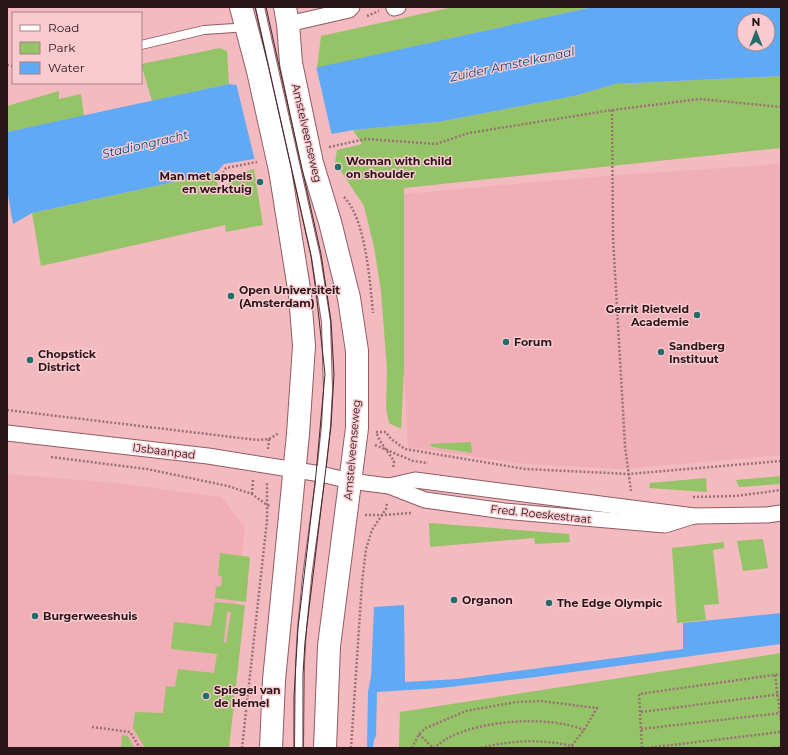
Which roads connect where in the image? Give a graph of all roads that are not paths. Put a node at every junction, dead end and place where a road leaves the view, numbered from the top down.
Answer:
1 (260, 7) edge
2 (352, 7) edge
3 (244, 16) edge
4 (287, 16) edge
5 (142, 45) edge
6 (274, 67) junction
7 (296, 166) junction
8 (7, 433) edge
9 (295, 471) junction
10 (321, 474) junction
11 (350, 481) junction
12 (781, 513) edge
13 (271, 748) edge
14 (299, 748) edge
15 (325, 748) edge

1 - 6 lane
2 - 4 street
3 - 5 lane
3 - 6 main road
4 - 6 main road
6 - 7 main road, Amstelveenseweg
6 - 7 main road, Amstelveenseweg
7 - 9 main road, Amstelveenseweg
7 - 10 lane, Amstelveenseweg
7 - 11 main road, Amstelveenseweg
8 - 9 street, IJsbaanpad
9 - 10 street, IJsbaanpad
9 - 13 main road, Amstelveenseweg
10 - 11 street, Fred. Roeskestraat
10 - 14 lane, Amstelveenseweg
11 - 12 street, Fred. Roeskestraat
11 - 15 main road, Amstelveenseweg

